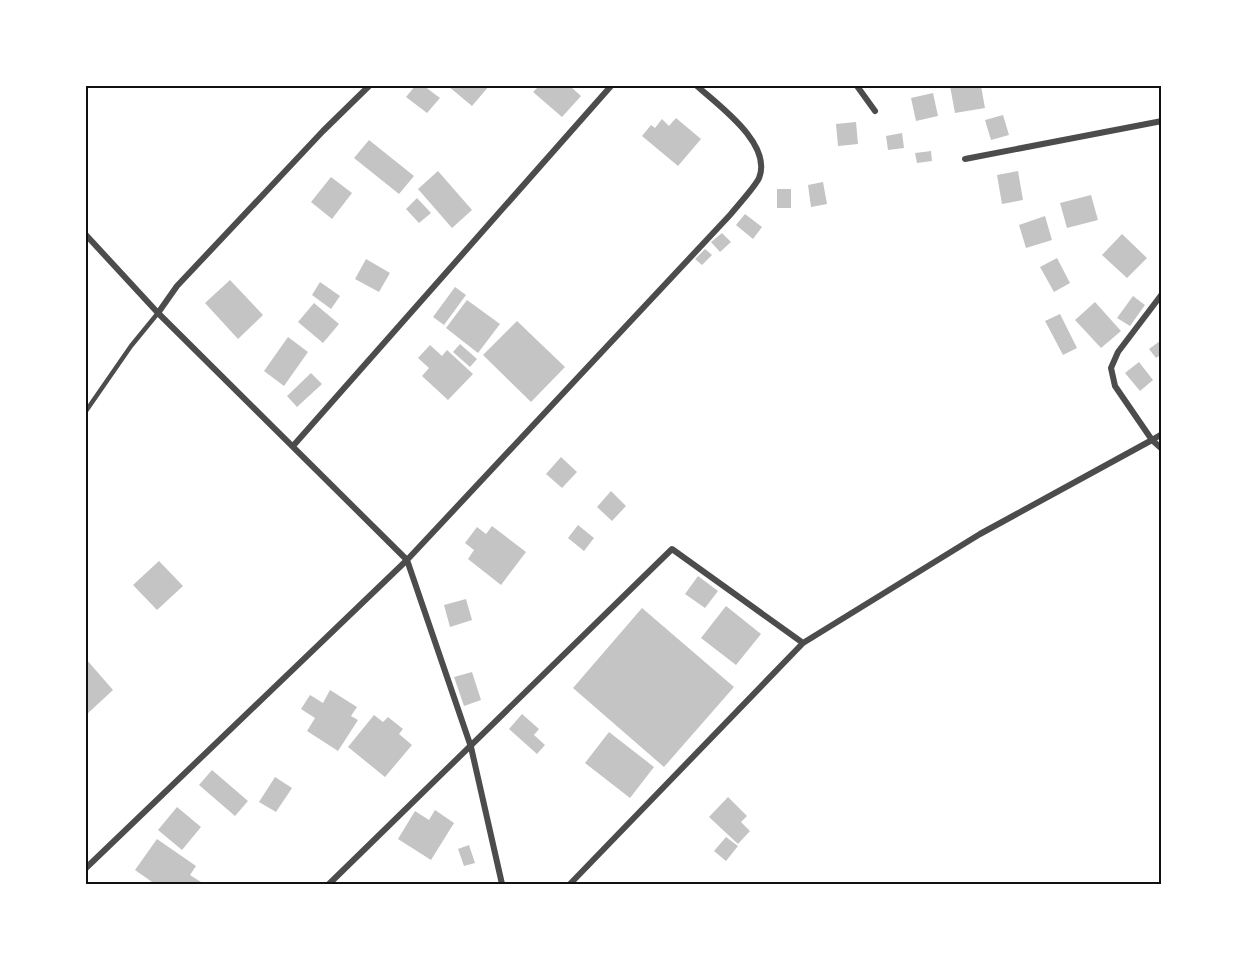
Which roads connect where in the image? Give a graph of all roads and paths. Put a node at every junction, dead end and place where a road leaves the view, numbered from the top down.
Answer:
1 (369, 86) edge
2 (611, 86) edge
3 (697, 86) edge
4 (857, 86) edge
5 (874, 111) dead end
6 (1161, 121) edge
7 (965, 159) dead end
8 (86, 235) edge
9 (1161, 294) edge
10 (158, 313) junction
11 (86, 411) edge
12 (1161, 434) edge
13 (1152, 440) junction
14 (293, 446) junction
15 (1161, 449) edge
16 (407, 560) junction
17 (803, 644) junction
18 (471, 747) junction
19 (86, 868) edge
20 (329, 885) edge
21 (502, 885) edge
22 (570, 885) edge

1 - 10 street
2 - 14 street
3 - 16 street
4 - 5 street
6 - 7 street
8 - 10 street
9 - 13 street
10 - 11 lane
10 - 14 street
12 - 13 street
13 - 15 street
13 - 17 street
14 - 16 street
16 - 18 street
16 - 19 street
17 - 18 street
17 - 22 street
18 - 20 street
18 - 21 street

